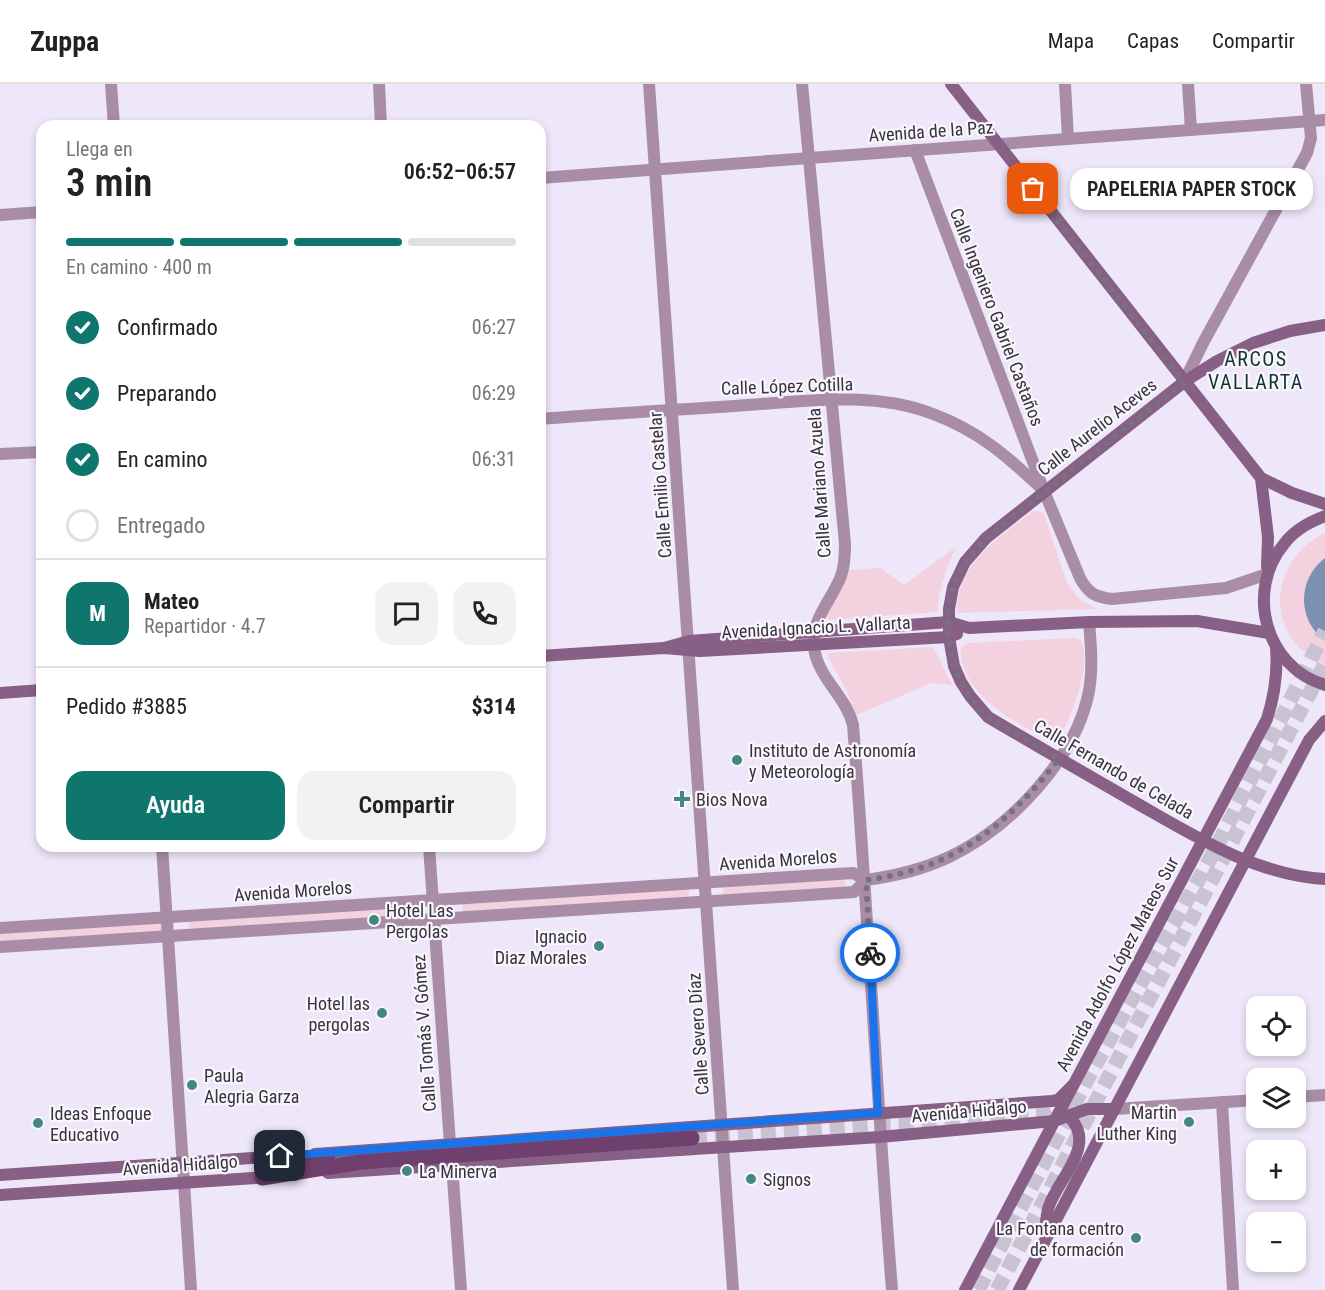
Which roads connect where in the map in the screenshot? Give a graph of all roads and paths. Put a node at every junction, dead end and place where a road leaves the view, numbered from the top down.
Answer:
1 (111, 84) edge
2 (379, 84) edge
3 (650, 84) edge
4 (802, 84) edge
5 (951, 84) edge
6 (1065, 84) edge
7 (1188, 84) edge
8 (1306, 84) edge
9 (114, 120) edge
10 (381, 120) edge
11 (1325, 120) edge
12 (1309, 122) junction
13 (1191, 130) junction
14 (1068, 139) junction
15 (998, 144) junction
16 (915, 150) junction
17 (807, 159) junction
18 (656, 170) junction
19 (546, 178) edge
20 (36, 212) edge
21 (0, 214) edge
22 (1325, 325) edge
23 (1184, 382) junction
24 (831, 400) junction
25 (672, 410) junction
26 (546, 419) edge
27 (36, 452) edge
28 (0, 454) edge
29 (1260, 478) junction
30 (1044, 491) junction
31 (1325, 504) edge
32 (1325, 516) edge
33 (1267, 574) junction
34 (949, 622) junction
35 (1089, 622) junction
36 (969, 628) junction
37 (814, 632) junction
38 (1269, 633) junction
39 (950, 637) junction
40 (689, 646) junction
41 (814, 646) junction
42 (1276, 647) junction
43 (546, 656) edge
44 (1325, 685) edge
45 (36, 690) edge
46 (0, 693) edge
47 (1325, 721) edge
48 (1059, 759) junction
49 (1202, 840) junction
50 (162, 852) edge
51 (429, 852) edge
52 (1246, 860) junction
53 (1325, 879) edge
54 (866, 880) junction
55 (706, 883) junction
56 (433, 900) junction
57 (707, 902) junction
58 (166, 918) junction
59 (434, 919) junction
60 (0, 928) edge
61 (168, 936) junction
62 (0, 947) edge
63 (1073, 1085) junction
64 (1325, 1095) edge
65 (1306, 1096) edge
66 (1246, 1101) edge
67 (1222, 1102) junction
68 (1115, 1109) junction
69 (878, 1113) junction
70 (1067, 1115) junction
71 (1054, 1121) junction
72 (722, 1124) junction
73 (880, 1137) junction
74 (692, 1138) tunnel mouth
75 (450, 1144) junction
76 (724, 1147) junction
77 (258, 1158) junction
78 (361, 1162) junction
79 (182, 1163) junction
80 (452, 1165) junction
81 (0, 1175) edge
82 (262, 1178) junction
83 (184, 1183) junction
84 (0, 1195) edge
85 (1044, 1243) junction
86 (190, 1290) edge
87 (461, 1290) edge
88 (733, 1290) edge
89 (892, 1290) edge
90 (965, 1290) edge
91 (1019, 1290) edge
92 (1233, 1290) edge

1 - 9 street
2 - 10 street
3 - 18 street, Calle Emilio Castelar
4 - 17 street, Calle Mariano Azuela
5 - 15 main road
6 - 14 street
7 - 13 street
8 - 12 street
11 - 12 street, Avenida de la Paz
12 - 13 street, Avenida de la Paz
12 - 23 street
13 - 14 street, Avenida de la Paz
14 - 15 street, Avenida de la Paz
15 - 16 street, Avenida de la Paz
15 - 23 main road
16 - 17 street, Avenida de la Paz
16 - 30 street, Calle Ingeniero Gabriel Castaños
17 - 18 street, Avenida de la Paz
17 - 24 street, Calle Mariano Azuela
18 - 19 street, Avenida de la Paz
18 - 25 street, Calle Emilio Castelar
20 - 21 street
22 - 23 main road, Calle Aurelio Aceves
23 - 29 main road
23 - 30 main road, Calle Aurelio Aceves
24 - 25 street, Calle López Cotilla
24 - 30 street, Calle López Cotilla
24 - 37 street, Calle Mariano Azuela
25 - 26 street, Calle López Cotilla
25 - 40 street, Calle Emilio Castelar
27 - 28 street
29 - 31 main road
29 - 33 main road
30 - 33 street, Calle Ingeniero Gabriel Castaños
30 - 34 main road, Calle Aurelio Aceves
32 - 33 main road
33 - 38 main road
34 - 36 main road, Avenida Ignacio L. Vallarta
34 - 37 main road, Avenida Ignacio L. Vallarta
34 - 39 main road, Calle Fernando de Celada
35 - 36 main road, Avenida Ignacio L. Vallarta
35 - 38 main road, Avenida Ignacio L. Vallarta
35 - 48 street
36 - 39 main road, Avenida Ignacio L. Vallarta
37 - 40 main road, Avenida Ignacio L. Vallarta
37 - 41 street, Calle Mariano Azuela
38 - 42 main road
39 - 41 main road, Avenida Ignacio L. Vallarta
39 - 48 main road, Calle Fernando de Celada
40 - 41 main road, Avenida Ignacio L. Vallarta
40 - 43 main road, Avenida Ignacio L. Vallarta
40 - 55 street, Calle Emilio Castelar
41 - 54 street, Calle Mariano Azuela
42 - 44 main road
42 - 49 main road, Avenida Adolfo López Mateos Sur
45 - 46 main road
47 - 52 main road
48 - 49 main road, Calle Fernando de Celada
48 - 54 street
49 - 52 main road, Calle Fernando de Celada
49 - 63 main road, Avenida Adolfo López Mateos Sur
50 - 58 street
51 - 56 street, Calle Tomás V. Gómez
52 - 53 main road, Calle Fernando de Celada
52 - 68 main road
54 - 55 street, Avenida Morelos
54 - 57 street, Avenida Morelos
54 - 69 street, Calle Mariano Azuela
55 - 56 street, Avenida Morelos
55 - 57 street, Calle Severo Díaz
56 - 58 street, Avenida Morelos
56 - 59 street, Calle Tomás V. Gómez
57 - 59 street, Avenida Morelos
57 - 72 street, Calle Severo Díaz
58 - 60 street, Avenida Morelos
58 - 61 street
59 - 61 street, Avenida Morelos
59 - 75 street, Calle Tomás V. Gómez
61 - 62 street, Avenida Morelos
61 - 79 street
63 - 69 main road, Avenida Hidalgo
63 - 71 main road, Avenida Adolfo López Mateos Sur
64 - 65 street
66 - 67 street, Avenida Hidalgo
67 - 68 street, Avenida Hidalgo
67 - 92 street
68 - 70 main road, Avenida Hidalgo
68 - 85 main road
69 - 72 main road, Avenida Hidalgo
69 - 73 street, Calle Mariano Azuela
70 - 71 main road, Avenida Hidalgo
70 - 85 main road
71 - 73 main road, Avenida Hidalgo
71 - 90 main road, Avenida Adolfo López Mateos Sur
72 - 75 main road, Avenida Hidalgo
72 - 76 street, Calle Severo Díaz
73 - 76 main road, Avenida Hidalgo
73 - 89 street, Calle Mariano Azuela
74 - 78 main road
75 - 77 main road, Avenida Hidalgo
76 - 80 main road, Avenida Hidalgo
76 - 88 street, Calle Severo Díaz
77 - 78 main road
77 - 79 main road, Avenida Hidalgo
78 - 82 main road
79 - 81 main road, Avenida Hidalgo
79 - 83 street
80 - 82 main road, Avenida Hidalgo
80 - 87 street
82 - 83 main road, Avenida Hidalgo
83 - 84 main road, Avenida Hidalgo
83 - 86 street
85 - 91 main road

